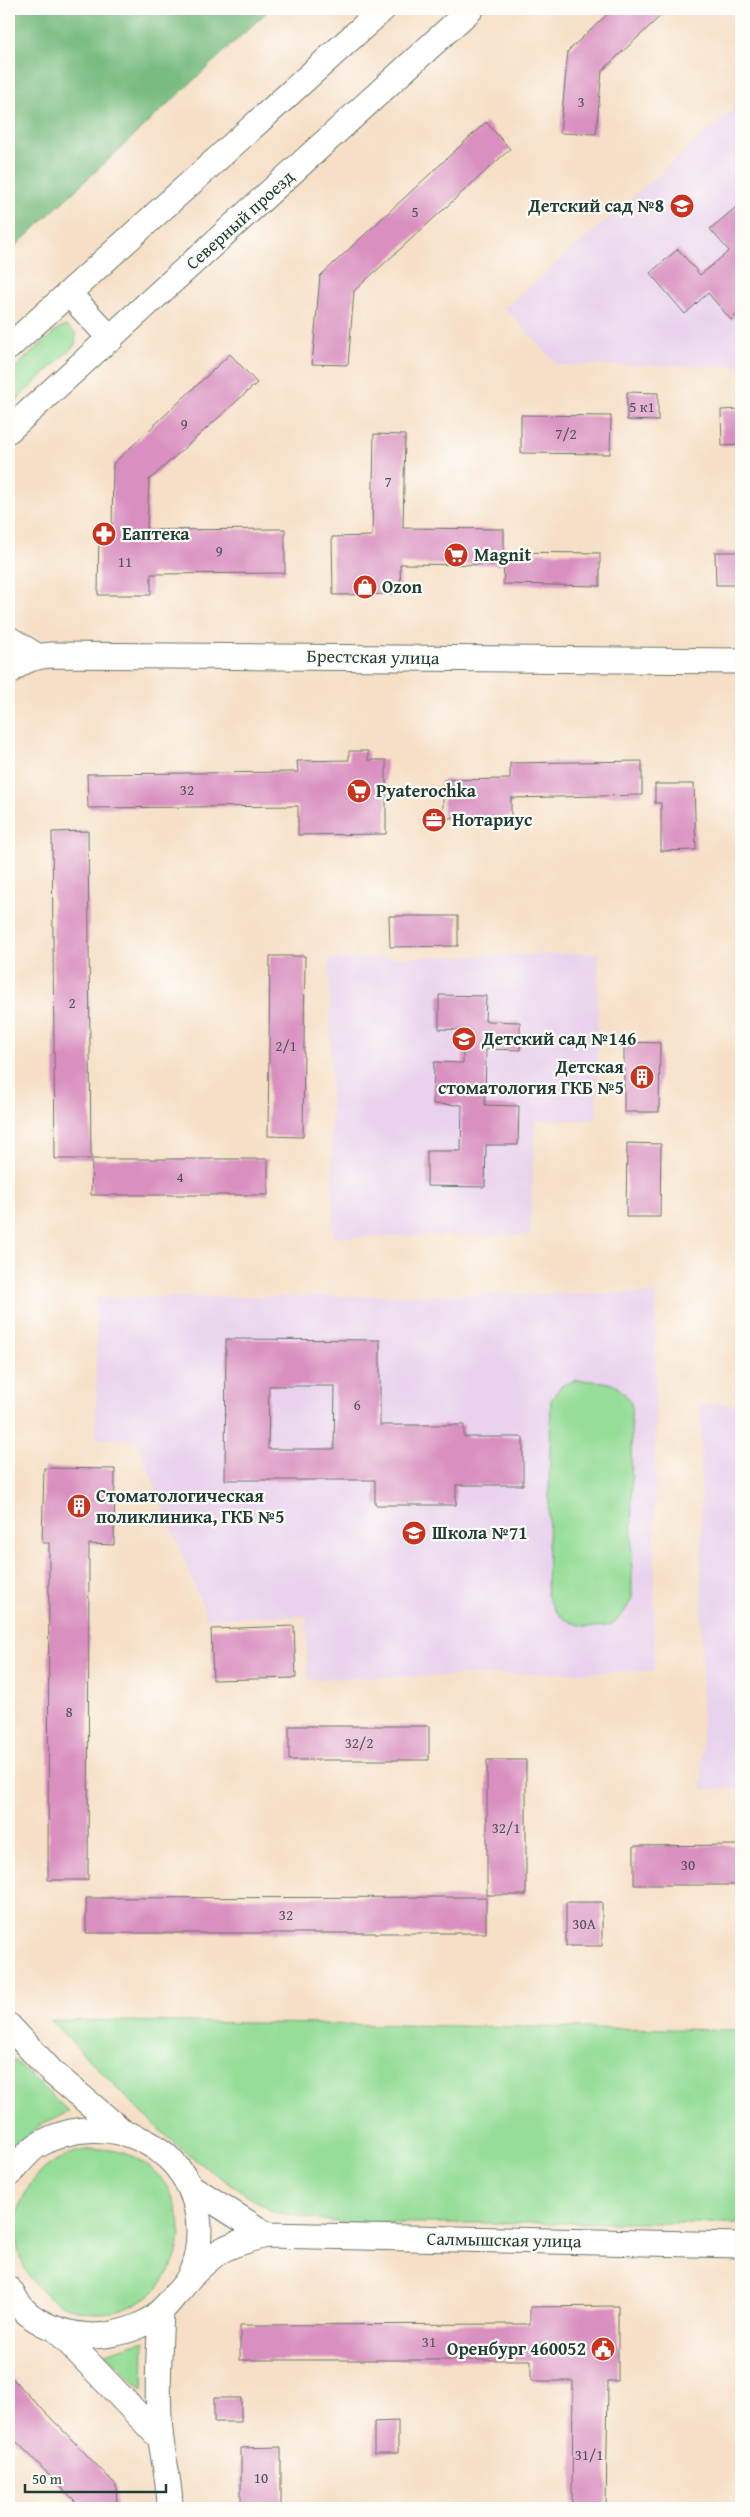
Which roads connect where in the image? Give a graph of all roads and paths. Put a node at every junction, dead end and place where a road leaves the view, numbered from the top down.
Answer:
1 (383, 9) edge
2 (471, 9) edge
3 (69, 294) junction
4 (110, 338) junction
5 (9, 348) edge
6 (9, 430) edge
7 (9, 639) edge
8 (37, 656) junction
9 (741, 662) edge
10 (9, 672) edge
11 (9, 2026) edge
12 (122, 2131) junction
13 (9, 2174) edge
14 (188, 2185) junction
15 (267, 2235) junction
16 (741, 2245) edge
17 (189, 2278) junction
18 (9, 2289) edge
19 (161, 2313) junction
20 (57, 2330) junction
21 (161, 2439) junction
22 (170, 2508) edge

1 - 3 main road
2 - 4 main road, Северный проезд
3 - 4 main road
3 - 5 main road
4 - 6 main road, Северный проезд
7 - 8 main road
8 - 9 main road, Брестская улица
8 - 10 main road, Брестская улица
11 - 12 main road
12 - 13 main road
12 - 14 main road
14 - 15 main road
14 - 17 main road
15 - 16 main road, Салмышская улица
15 - 17 main road, Салмышская улица
17 - 19 main road, Салмышская улица
18 - 20 main road
19 - 20 main road
19 - 21 main road
20 - 21 main road
21 - 22 main road

